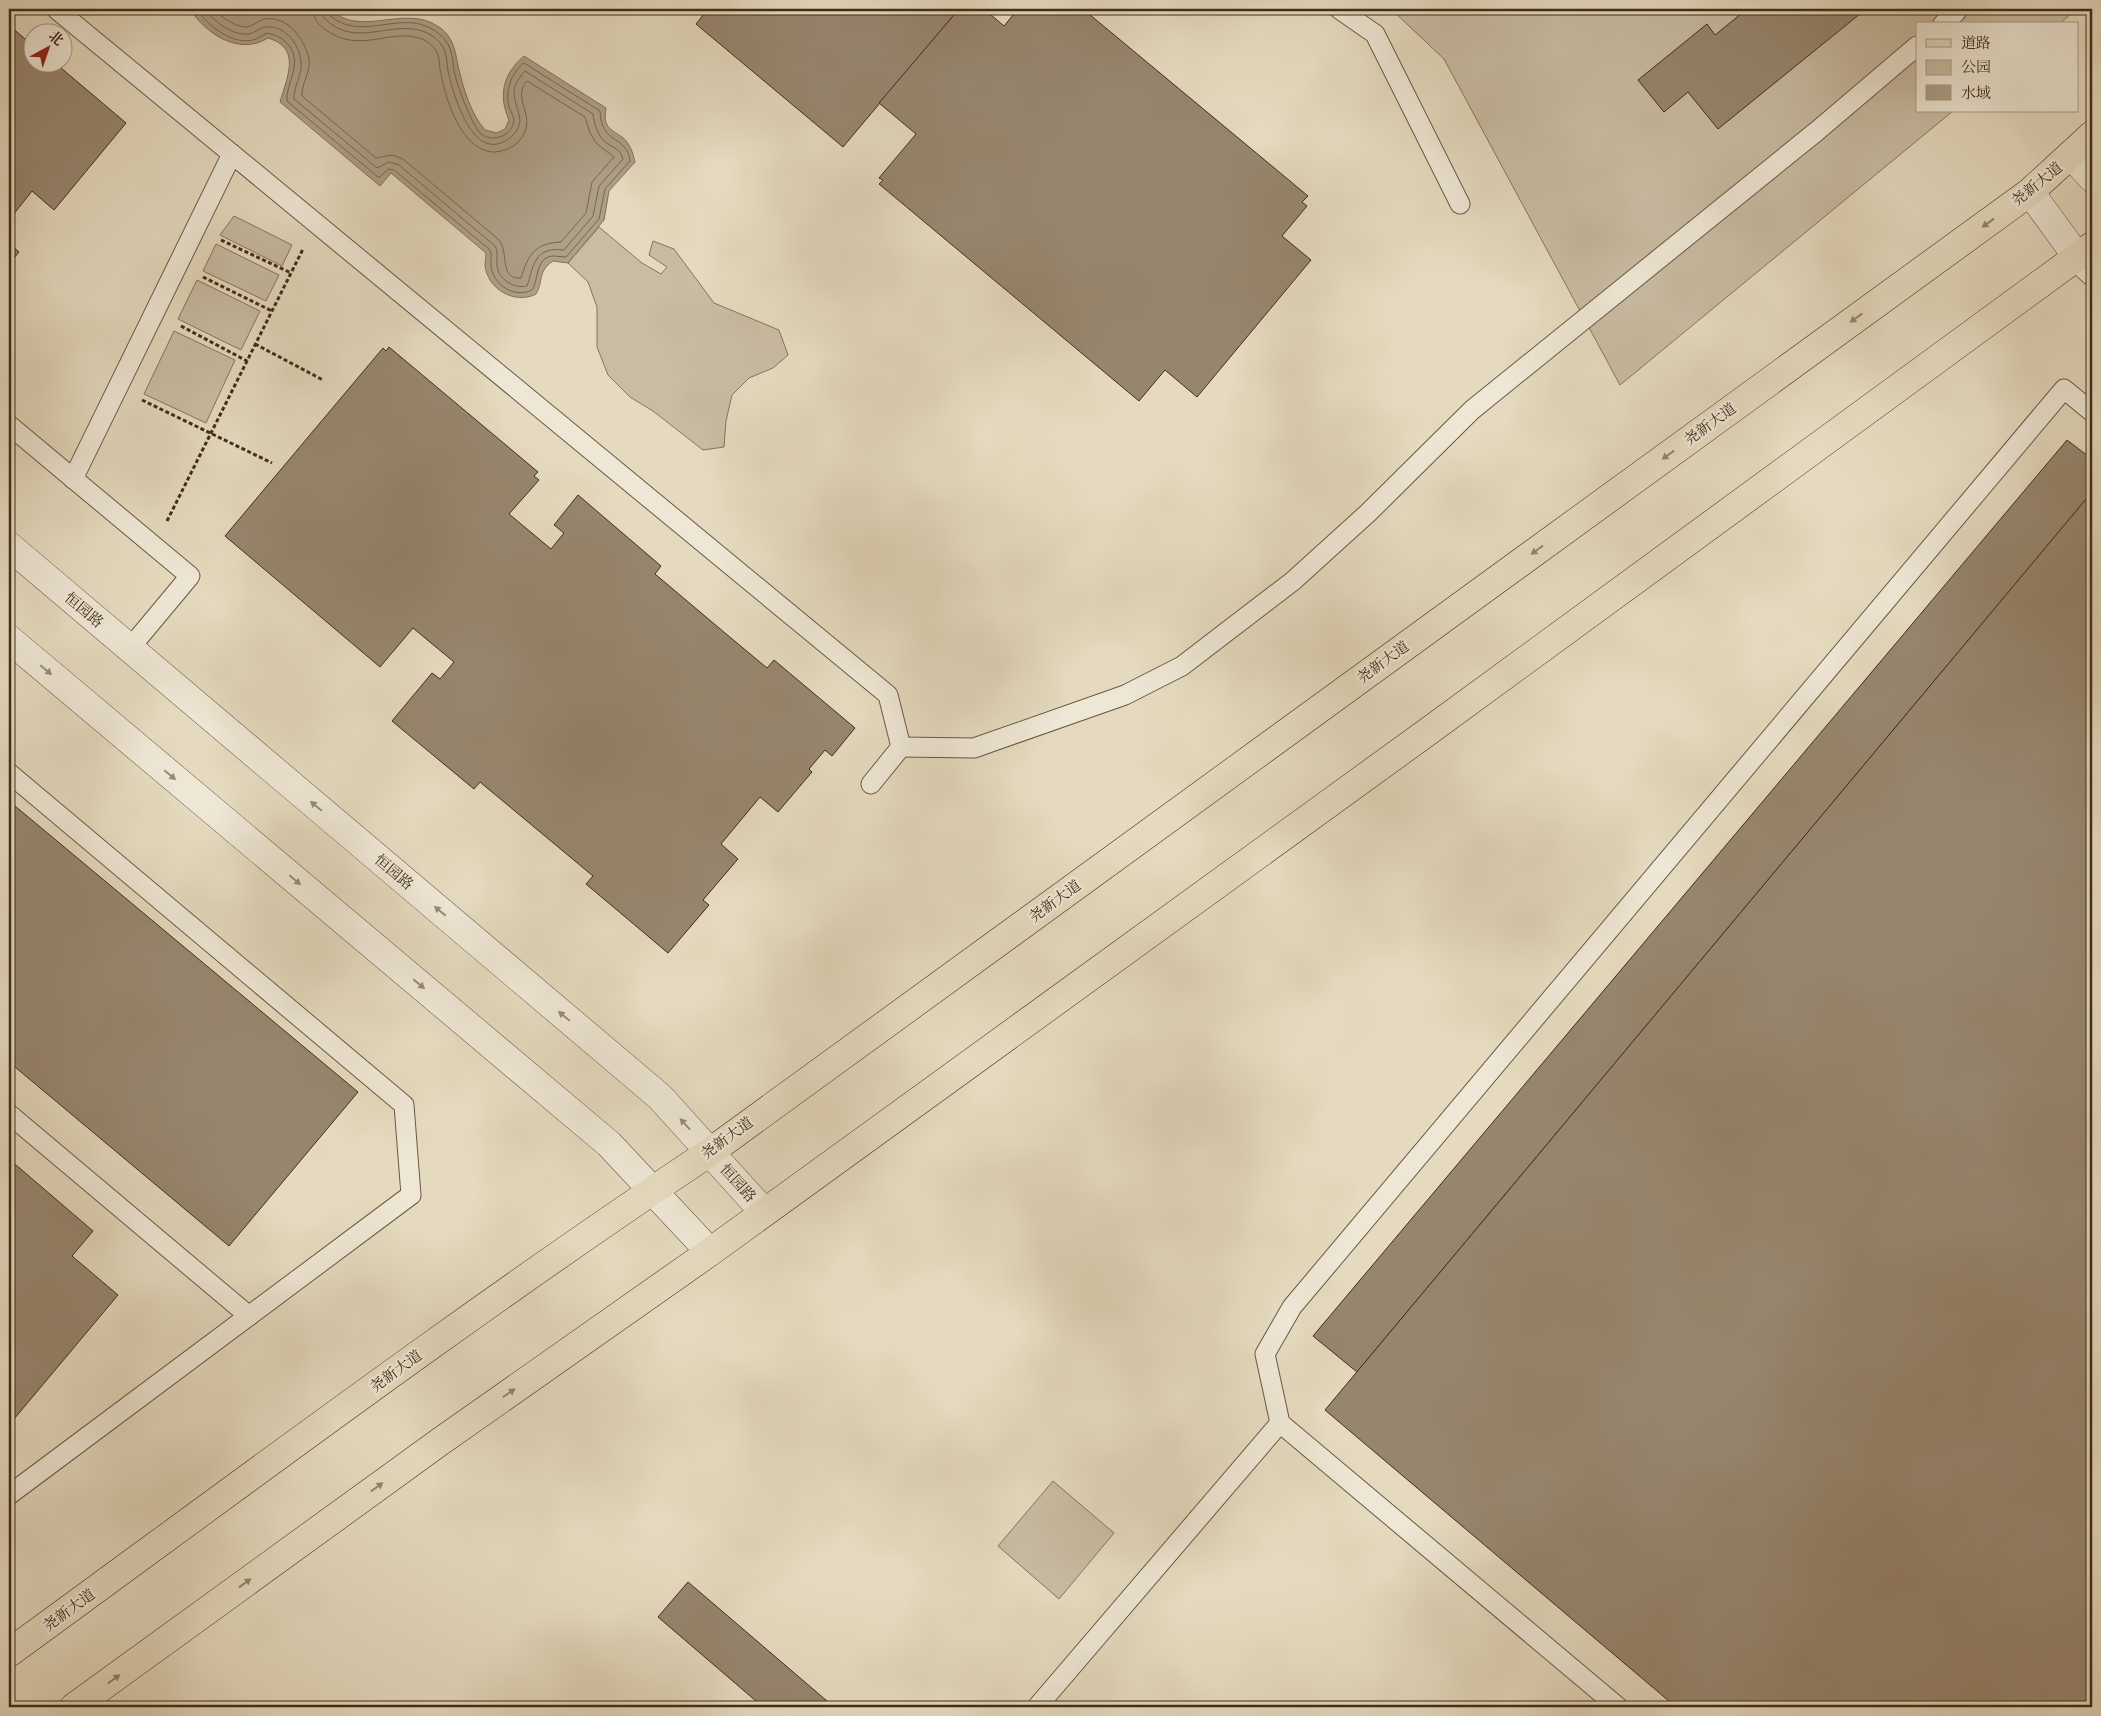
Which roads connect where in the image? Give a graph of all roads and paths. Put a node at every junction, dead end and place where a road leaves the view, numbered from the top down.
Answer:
1 (56, 9) edge
2 (1339, 9) edge
3 (1955, 9) edge
4 (1945, 22) edge
5 (1916, 47) edge
6 (2092, 135) edge
7 (232, 154) junction
8 (2071, 155) junction
9 (2092, 178) edge
10 (2030, 192) junction
11 (1460, 204) dead end
12 (316, 223) junction
13 (220, 240) dead end
14 (2087, 259) edge
15 (290, 274) junction
16 (200, 276) dead end
17 (272, 311) junction
18 (176, 324) dead end
19 (255, 344) junction
20 (247, 361) junction
21 (323, 380) dead end
22 (138, 397) dead end
23 (2092, 412) edge
24 (9, 425) edge
25 (210, 433) junction
26 (272, 463) dead end
27 (73, 479) junction
28 (9, 546) edge
29 (154, 546) junction
30 (9, 639) edge
31 (130, 648) junction
32 (901, 747) junction
33 (9, 774) edge
34 (871, 784) dead end
35 (9, 1114) edge
36 (710, 1152) junction
37 (653, 1190) junction
38 (764, 1212) junction
39 (710, 1252) junction
40 (249, 1316) junction
41 (1280, 1424) junction
42 (9, 1495) edge
43 (9, 1653) edge
44 (74, 1707) edge
45 (1036, 1707) edge
46 (1618, 1707) edge

1 - 7 lane
2 - 11 lane
3 - 4 lane
5 - 32 lane
6 - 8 main road, 尧新大道
7 - 12 lane
7 - 27 lane
8 - 9 street
8 - 10 main road, 尧新大道
10 - 14 street
10 -> 36 main road, 尧新大道
12 - 15 path
12 - 32 lane
13 - 15 path
14 - 38 main road
15 - 17 path
16 - 17 path
17 - 19 path
18 - 20 path
19 - 20 path
19 - 21 path
20 - 25 path
22 - 25 path
23 - 41 lane
24 - 27 lane
25 - 26 path
25 - 29 path
27 - 29 lane
28 - 31 street, 恒园路
29 - 31 lane
30 -> 37 street
36 -> 31 street, 恒园路
32 - 34 lane
33 - 40 lane
35 - 40 lane
36 - 37 main road, 尧新大道
36 - 38 street, 恒园路
37 - 39 street
37 - 43 main road, 尧新大道
38 - 39 main road
44 -> 39 main road
40 - 42 lane
41 - 45 lane
41 - 46 lane

